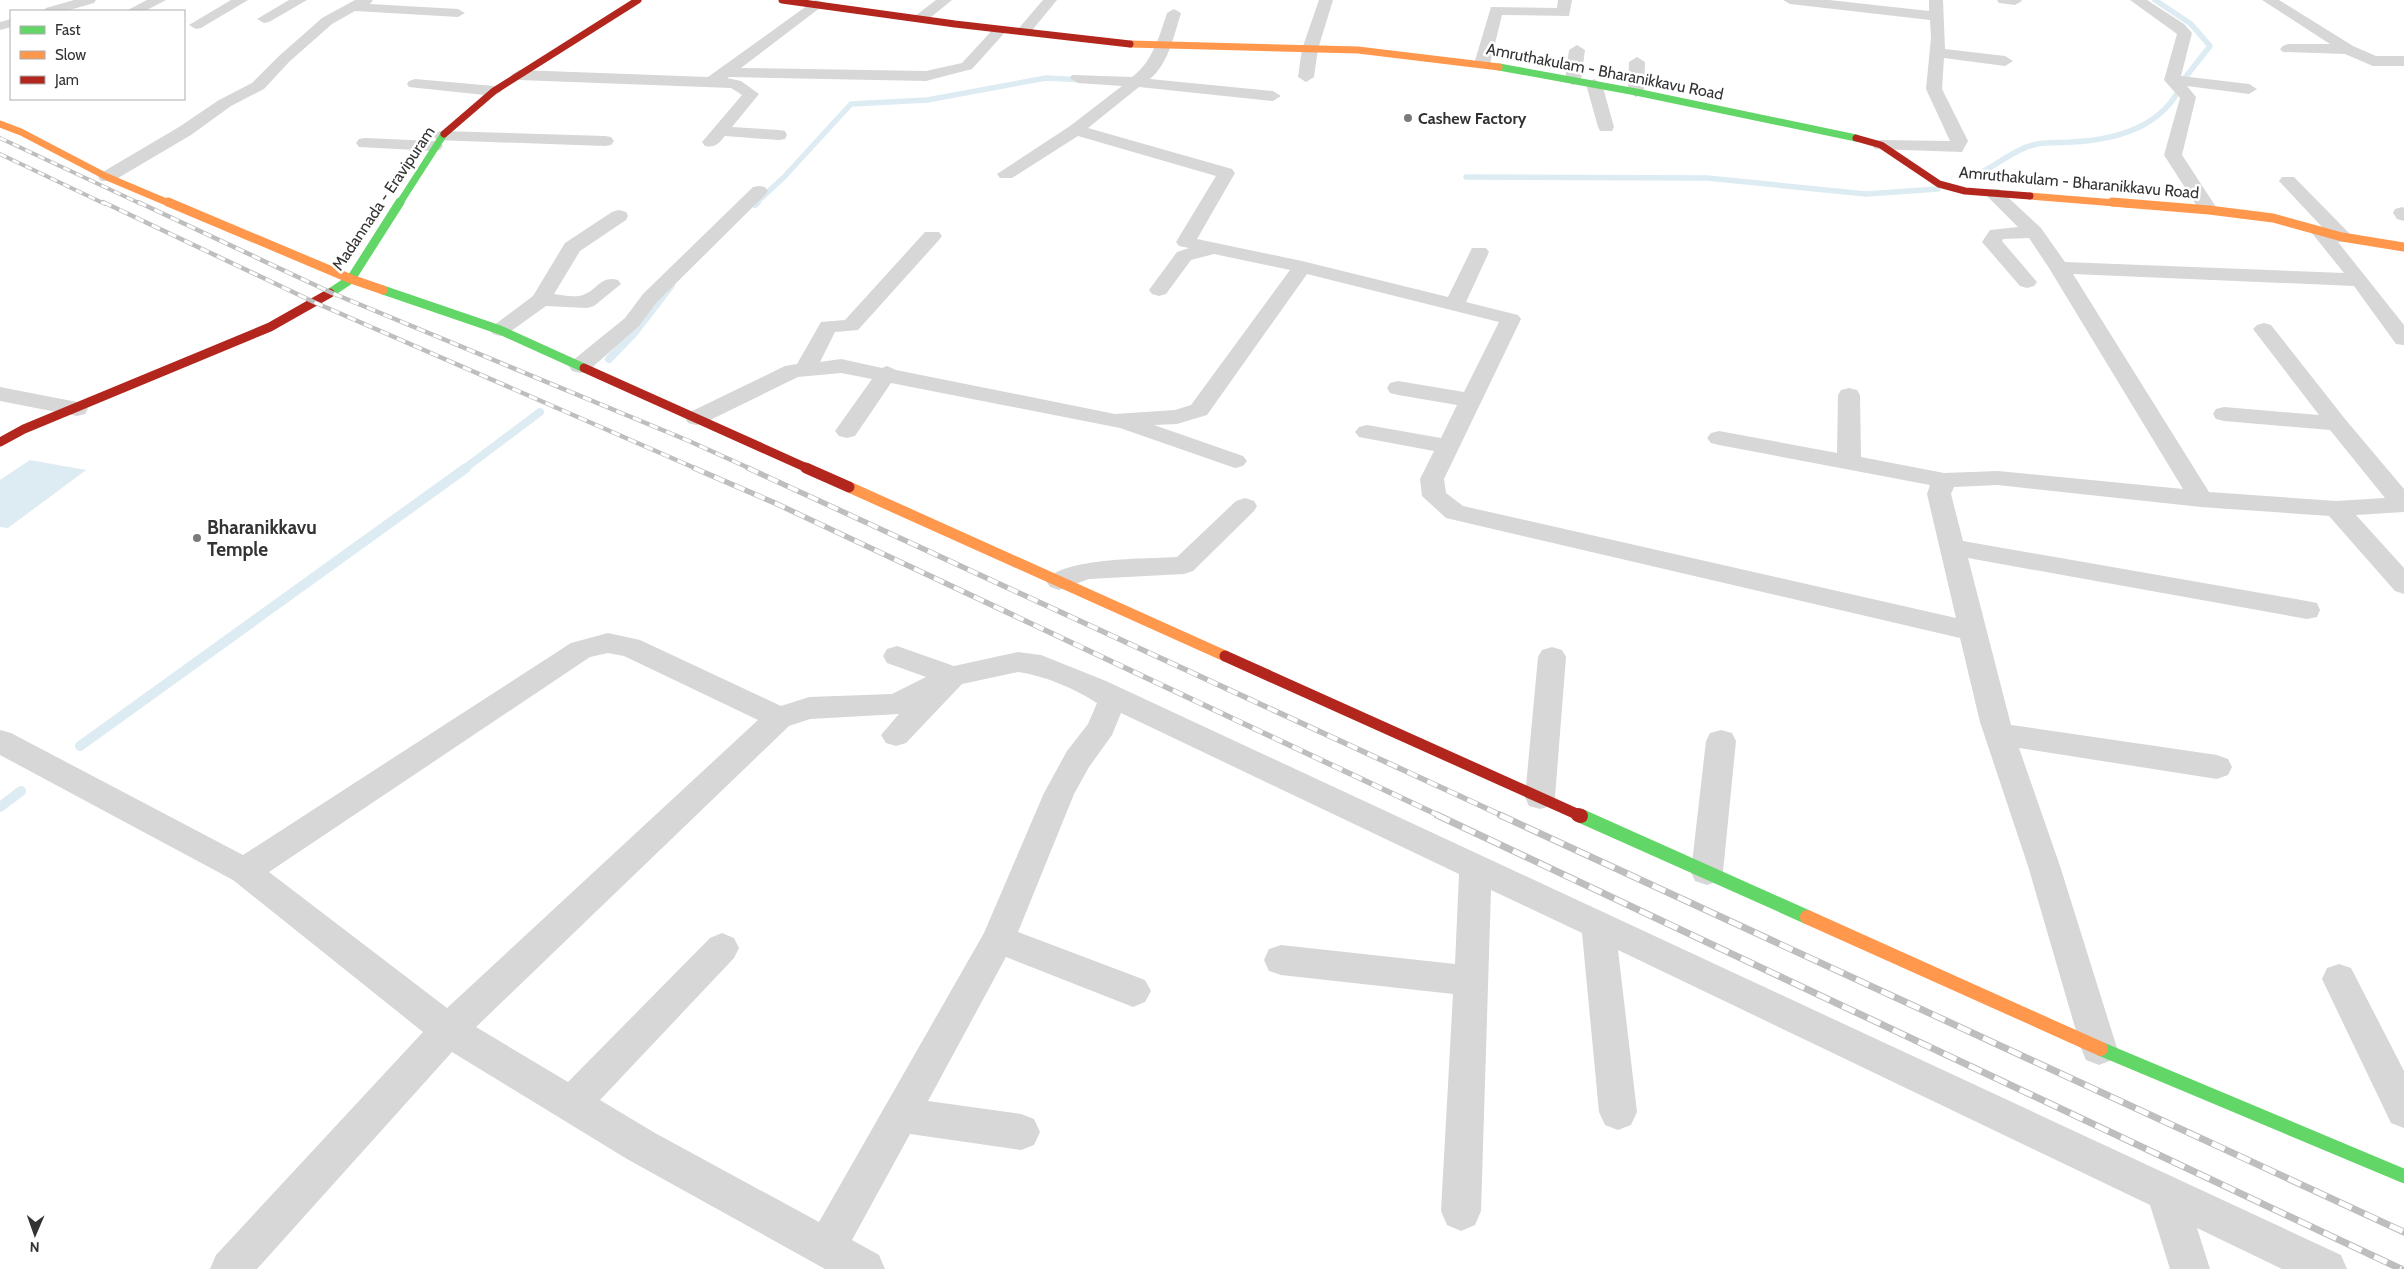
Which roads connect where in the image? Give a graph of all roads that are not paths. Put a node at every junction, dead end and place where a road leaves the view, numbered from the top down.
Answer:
1 (89, 0) edge
2 (160, 0) edge
3 (241, 0) edge
4 (300, 0) edge
5 (638, 0) edge
6 (782, 0) edge
7 (945, 0) edge
8 (1050, 0) edge
9 (1326, 0) edge
10 (1565, 0) edge
11 (1790, 0) edge
12 (1936, 0) edge
13 (2137, 0) edge
14 (2269, 0) edge
15 (358, 2) edge
16 (816, 4) junction
17 (1497, 5) edge
18 (54, 10) edge
19 (135, 10) edge
20 (458, 13) dead end
21 (1174, 13) dead end
22 (1937, 16) junction
23 (264, 19) dead end
24 (920, 19) junction
25 (196, 25) dead end
26 (1001, 29) junction
27 (1024, 31) junction
28 (1164, 46) junction
29 (1310, 49) junction
30 (2288, 49) dead end
31 (2348, 49) junction
32 (1577, 50) dead end
33 (1937, 53) junction
34 (2005, 61) dead end
35 (2404, 61) edge
36 (1637, 62) dead end
37 (1482, 64) junction
38 (955, 71) junction
39 (519, 75) junction
40 (718, 77) junction
41 (1306, 77) dead end
42 (1078, 78) dead end
43 (1573, 80) junction
44 (2172, 80) junction
45 (1138, 81) junction
46 (415, 84) dead end
47 (1594, 84) junction
48 (2249, 89) dead end
49 (940, 90) dead end
50 (494, 91) junction
51 (1636, 92) junction
52 (1273, 96) dead end
53 (0, 124) edge
54 (1606, 127) dead end
55 (1076, 130) junction
56 (779, 135) dead end
57 (438, 141) junction
58 (604, 142) dead end
59 (365, 143) dead end
60 (1881, 145) junction
61 (1006, 174) dead end
62 (108, 177) junction
63 (2288, 181) dead end
64 (759, 191) dead end
65 (1993, 193) junction
66 (2209, 210) junction
67 (619, 216) dead end
68 (2034, 232) junction
69 (2320, 232) junction
70 (932, 236) dead end
71 (2342, 237) junction
72 (2404, 247) edge
73 (1213, 248) junction
74 (1479, 252) dead end
75 (1302, 267) junction
76 (2059, 268) junction
77 (351, 279) junction
78 (2360, 280) junction
79 (2028, 282) dead end
80 (612, 284) dead end
81 (1159, 290) dead end
82 (541, 300) junction
83 (1454, 305) junction
84 (2264, 329) dead end
85 (500, 330) junction
86 (2404, 339) edge
87 (580, 366) junction
88 (805, 368) junction
89 (887, 373) junction
90 (1398, 388) dead end
91 (0, 394) edge
92 (1849, 395) dead end
93 (1471, 400) junction
94 (77, 409) junction
95 (2224, 414) dead end
96 (696, 418) junction
97 (1114, 420) junction
98 (2337, 424) junction
99 (847, 431) dead end
100 (1367, 432) dead end
101 (1719, 438) dead end
102 (0, 442) edge
103 (1448, 446) junction
104 (1235, 461) dead end
105 (1849, 461) junction
106 (1944, 480) junction
107 (2201, 499) junction
108 (2403, 504) edge
109 (1245, 506) dead end
110 (2336, 509) junction
111 (1951, 547) junction
112 (1060, 581) junction
113 (2404, 585) edge
114 (2307, 610) dead end
115 (1973, 631) junction
116 (897, 656) dead end
117 (1552, 656) dead end
118 (952, 676) junction
119 (1096, 688) junction
120 (780, 718) junction
121 (1999, 734) junction
122 (896, 735) dead end
123 (0, 741) edge
124 (1721, 741) dead end
125 (2217, 767) dead end
126 (1540, 797) junction
127 (1476, 867) junction
128 (244, 871) junction
129 (1706, 872) junction
130 (1598, 925) junction
131 (998, 939) junction
132 (722, 948) dead end
133 (1281, 960) dead end
134 (2339, 978) dead end
135 (1471, 981) junction
136 (1133, 991) dead end
137 (448, 1030) junction
138 (2099, 1048) junction
139 (571, 1104) junction
140 (2404, 1110) edge
141 (1618, 1112) dead end
142 (900, 1115) junction
143 (1021, 1132) dead end
144 (2404, 1176) edge
145 (2166, 1192) junction
146 (1461, 1211) dead end
147 (826, 1248) junction
148 (230, 1269) edge
149 (865, 1269) edge
150 (2190, 1269) edge
151 (2327, 1269) edge

1 - 18 street
2 - 19 street
3 - 25 street
4 - 23 street
5 - 39 street, Madannada - Eravipuram
6 - 16 street, Amruthakulam - Bharanikkavu Road
7 - 24 street
8 - 27 street
9 - 29 street
10 - 17 street
11 - 22 street
12 - 22 street
13 - 44 street
14 - 31 street
15 - 20 street
15 - 62 street
16 - 24 street, Amruthakulam - Bharanikkavu Road
16 - 40 street
17 - 37 street
21 - 28 street
22 - 33 street
24 - 26 street, Amruthakulam - Bharanikkavu Road
26 - 27 street, Amruthakulam - Bharanikkavu Road
26 - 38 street
27 - 28 street, Amruthakulam - Bharanikkavu Road
28 - 29 street, Amruthakulam - Bharanikkavu Road
28 - 45 street
29 - 37 street, Amruthakulam - Bharanikkavu Road
29 - 41 street
30 - 31 street
31 - 35 street
32 - 43 street
33 - 34 street
33 - 60 street
36 - 51 street
37 - 43 street, Amruthakulam - Bharanikkavu Road
38 - 40 street
38 - 49 street
39 - 40 street
39 - 50 street, Madannada - Eravipuram
40 - 56 street
42 - 45 street
43 - 47 street, Amruthakulam - Bharanikkavu Road
44 - 48 street
44 - 66 street
45 - 52 street
45 - 55 street
46 - 50 street
47 - 51 street, Amruthakulam - Bharanikkavu Road
47 - 54 street
50 - 57 street, Madannada - Eravipuram
51 - 60 street, Amruthakulam - Bharanikkavu Road
53 - 62 street
55 - 61 street
55 - 73 street
57 - 58 street
57 - 59 street
57 - 77 street, Madannada - Eravipuram
60 - 65 street, Amruthakulam - Bharanikkavu Road
62 - 77 street
63 - 71 street
64 - 87 street
65 - 66 street, Amruthakulam - Bharanikkavu Road
65 - 68 street
66 - 69 street, Amruthakulam - Bharanikkavu Road
67 - 82 street
68 - 76 street
68 - 79 street
69 - 71 street, Amruthakulam - Bharanikkavu Road
69 - 78 street
70 - 88 street
71 - 72 street, Amruthakulam - Bharanikkavu Road
73 - 75 street
73 - 81 street
74 - 83 street
75 - 83 street
75 - 97 street
76 - 78 street
76 - 107 street
77 - 85 street
77 - 94 street, Madannada - Eravipuram
78 - 86 street
80 - 82 street
82 - 85 street
83 - 93 street
84 - 98 street
85 - 87 street
87 - 96 street
88 - 89 street
88 - 96 street
89 - 97 street
89 - 99 street
90 - 93 street
91 - 94 street
92 - 105 street
93 - 103 street
94 - 102 street, Madannada - Eravipuram
95 - 98 street
96 - 112 street
97 - 104 street
98 - 108 street
100 - 103 street
101 - 105 street
103 - 115 street
105 - 106 street
106 - 107 street
106 - 111 street
107 - 110 street
108 - 110 street
109 - 112 street
110 - 113 street
111 - 114 street
111 - 115 street
112 - 126 street
115 - 121 street
116 - 118 street
117 - 126 street
118 - 119 street
118 - 120 street
118 - 122 street
119 - 127 street
119 - 131 street
120 - 128 street
120 - 137 street
121 - 125 street
121 - 138 street
123 - 128 street
124 - 129 street
126 - 129 street
127 - 130 street
127 - 135 street
128 - 137 street
129 - 138 street
130 - 141 street
130 - 145 street
131 - 136 street
131 - 142 street
132 - 139 street
133 - 135 street
134 - 140 street
135 - 146 street
137 - 139 street
137 - 148 street
138 - 144 street
139 - 147 street
142 - 143 street
142 - 147 street
145 - 150 street
145 - 151 street
147 - 149 street

